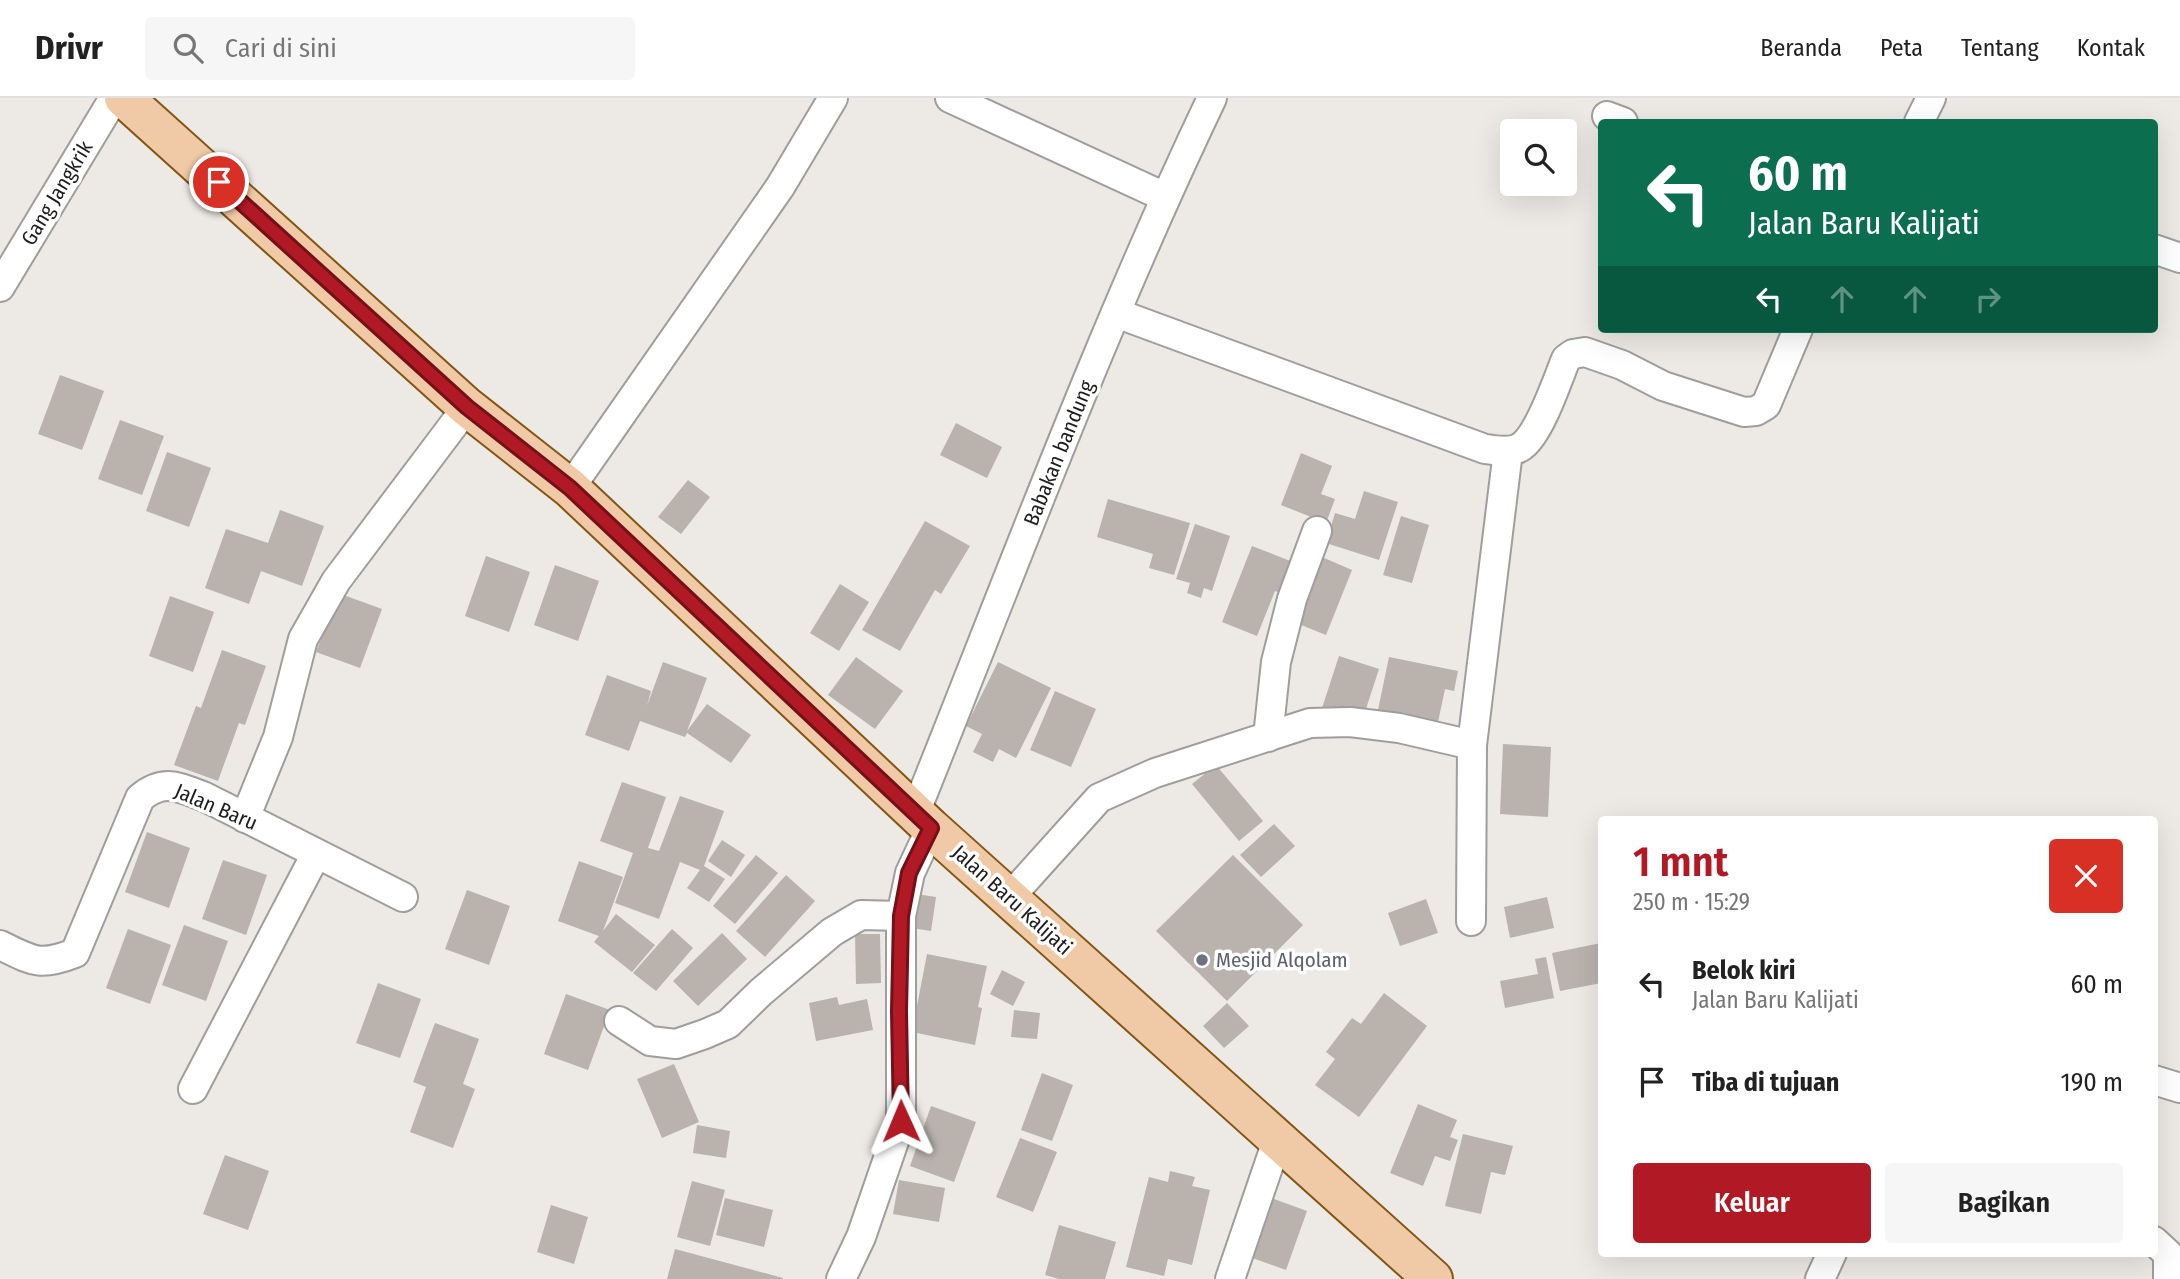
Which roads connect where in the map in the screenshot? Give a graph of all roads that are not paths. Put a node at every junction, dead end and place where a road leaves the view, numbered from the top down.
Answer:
1 (833, 98) edge
2 (950, 98) edge
3 (1212, 98) edge
4 (1931, 98) edge
5 (136, 102) edge
6 (1920, 119) edge
7 (1164, 197) junction
8 (2158, 250) edge
9 (2180, 258) edge
10 (0, 287) edge
11 (1116, 313) junction
12 (1796, 333) edge
13 (467, 407) junction
14 (1508, 452) junction
15 (570, 488) junction
16 (1317, 531) dead end
17 (1268, 737) junction
18 (1472, 746) junction
19 (245, 818) junction
20 (923, 820) junction
21 (316, 854) junction
22 (403, 897) dead end
23 (1009, 898) junction
24 (901, 916) junction
25 (1471, 921) dead end
26 (0, 945) edge
27 (619, 1021) dead end
28 (2158, 1081) edge
29 (2180, 1088) edge
30 (193, 1089) dead end
31 (1277, 1141) junction
32 (2158, 1245) edge
33 (1830, 1257) edge
34 (847, 1278) edge
35 (1230, 1279) edge
36 (1433, 1279) edge
37 (1820, 1279) edge
38 (2168, 1279) edge

1 - 15 street
2 - 7 street
3 - 7 street, Babakan bandung
4 - 6 street
5 - 10 street, Gang Jangkrik
5 - 13 main road, Jalan Baru Kalijati
7 - 11 street, Babakan bandung
8 - 9 street
11 - 14 street
11 - 20 street, Babakan bandung
12 - 14 street
13 - 15 main road, Jalan Baru Kalijati
13 - 19 street
14 - 18 street
15 - 20 main road, Jalan Baru Kalijati
16 - 17 street
17 - 18 street
17 - 23 street
18 - 25 street
19 - 21 street, Jalan Baru
19 - 26 street, Jalan Baru
20 - 23 main road, Jalan Baru Kalijati
20 - 24 street, Babakan bandung
21 - 22 street, Jalan Baru
21 - 30 street
23 - 31 main road, Jalan Baru Kalijati
24 - 27 street
24 - 34 street, Babakan bandung
28 - 29 street
31 - 35 street
31 - 36 main road, Jalan Baru Kalijati
32 - 38 street
33 - 37 street

